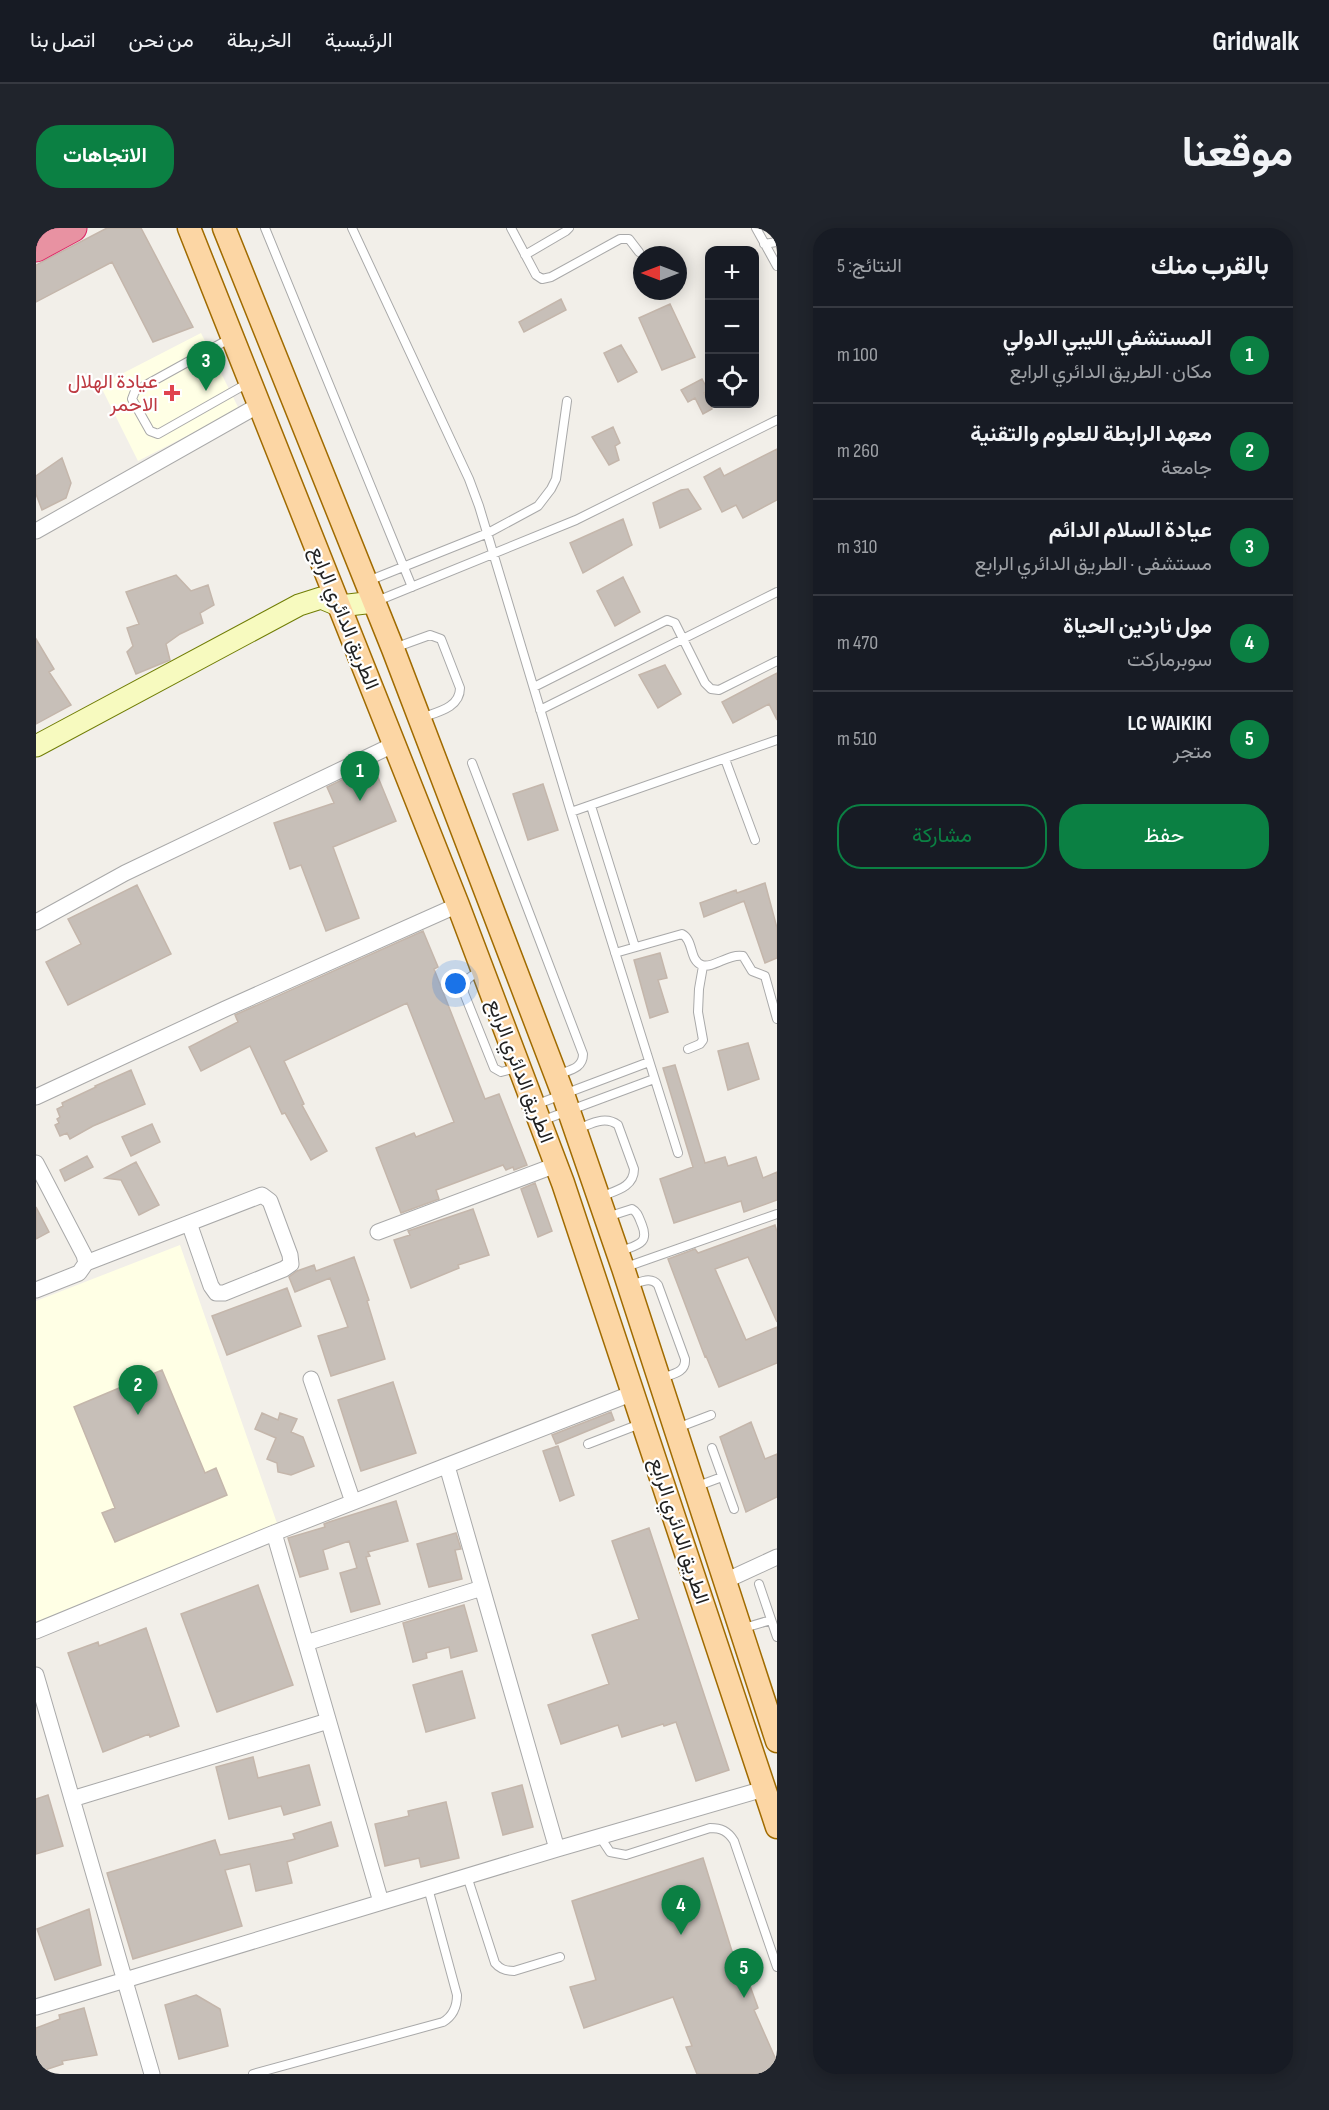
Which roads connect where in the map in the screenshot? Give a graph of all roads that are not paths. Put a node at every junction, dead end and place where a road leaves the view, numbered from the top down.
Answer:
1 (189, 228) edge
2 (224, 228) edge
3 (265, 228) edge
4 (352, 228) edge
5 (511, 228) edge
6 (568, 228) edge
7 (756, 228) edge
8 (69, 229) edge
9 (777, 242) edge
10 (764, 244) junction
11 (634, 246) edge
12 (36, 248) edge
13 (525, 255) junction
14 (777, 266) edge
15 (232, 337) junction
16 (250, 381) junction
17 (567, 401) dead end
18 (259, 405) junction
19 (777, 420) edge
20 (36, 531) edge
21 (488, 533) junction
22 (494, 554) junction
23 (404, 567) junction
24 (412, 587) junction
25 (370, 592) junction
26 (777, 592) edge
27 (339, 606) junction
28 (683, 639) junction
29 (393, 649) junction
30 (777, 661) edge
31 (534, 687) junction
32 (540, 710) junction
33 (420, 719) junction
34 (777, 740) edge
35 (394, 744) junction
36 (36, 747) edge
37 (725, 759) junction
38 (472, 763) dead end
39 (591, 806) junction
40 (571, 812) junction
41 (755, 840) dead end
42 (458, 905) junction
43 (36, 922) edge
44 (635, 947) junction
45 (615, 953) junction
46 (704, 966) junction
47 (777, 1019) edge
48 (688, 1049) dead end
49 (649, 1062) junction
50 (654, 1079) junction
51 (36, 1097) edge
52 (566, 1102) junction
53 (536, 1114) junction
54 (678, 1153) dead end
55 (36, 1162) edge
56 (555, 1165) junction
57 (602, 1208) junction
58 (777, 1214) edge
59 (189, 1223) junction
60 (378, 1232) dead end
61 (86, 1263) junction
62 (623, 1269) junction
63 (36, 1290) edge
64 (659, 1378) junction
65 (311, 1379) dead end
66 (633, 1393) junction
67 (711, 1415) dead end
68 (643, 1423) junction
69 (675, 1429) junction
70 (588, 1444) dead end
71 (712, 1448) dead end
72 (447, 1466) junction
73 (722, 1477) junction
74 (695, 1488) junction
75 (354, 1502) junction
76 (734, 1509) dead end
77 (274, 1533) junction
78 (777, 1557) edge
79 (725, 1581) junction
80 (759, 1584) dead end
81 (482, 1588) junction
82 (771, 1620) junction
83 (741, 1629) junction
84 (36, 1631) edge
85 (777, 1637) edge
86 (306, 1643) junction
87 (36, 1678) edge
88 (760, 1690) junction
89 (735, 1699) junction
90 (328, 1721) junction
91 (777, 1741) edge
92 (764, 1789) junction
93 (72, 1799) junction
94 (777, 1827) edge
95 (600, 1837) junction
96 (557, 1849) junction
97 (467, 1876) junction
98 (428, 1888) junction
99 (381, 1902) junction
100 (560, 1957) dead end
101 (777, 1966) edge
102 (125, 1979) junction
103 (36, 2007) edge
104 (152, 2074) edge
105 (253, 2074) edge

1 - 15 main road, الطريق الدائري الرابع
2 - 25 main road, الطريق الدائري الرابع
3 - 23 lane
4 - 21 lane
5 - 13 lane
6 - 13 lane
7 - 10 lane
8 - 12 highway
9 - 10 lane
10 - 14 lane
11 - 13 lane
15 - 16 main road, الطريق الدائري الرابع
15 - 16 lane
16 - 18 main road, الطريق الدائري الرابع
17 - 21 lane
18 - 20 street
18 - 27 main road, الطريق الدائري الرابع
19 - 22 lane
21 - 22 lane
21 - 23 lane
22 - 24 lane
22 - 31 lane
23 - 24 lane
23 - 25 lane
24 - 25 lane
25 - 27 main road
25 - 29 main road, الطريق الدائري الرابع
26 - 28 lane
27 - 35 main road, الطريق الدائري الرابع
27 - 36 main road
28 - 30 lane
28 - 31 lane
28 - 32 lane
29 - 33 main road, الطريق الدائري الرابع
29 - 33 lane
31 - 32 lane
32 - 40 lane
33 - 52 main road, الطريق الدائري الرابع
34 - 37 lane
35 - 42 main road, الطريق الدائري الرابع
35 - 43 street
37 - 39 lane
37 - 41 lane
38 - 52 lane
39 - 40 lane
39 - 44 lane
40 - 45 lane
42 - 51 street
42 - 53 main road, الطريق الدائري الرابع
44 - 45 lane
44 - 46 lane
45 - 49 lane
46 - 47 lane
46 - 48 lane
49 - 50 lane
49 - 52 lane
50 - 52 lane
50 - 54 lane
52 - 53 lane
52 - 53 lane
52 - 57 main road, الطريق الدائري الرابع
52 - 57 lane
53 - 56 main road, الطريق الدائري الرابع
55 - 61 street
56 - 60 street
56 - 66 main road, الطريق الدائري الرابع
57 - 62 main road, الطريق الدائري الرابع
57 - 62 lane
58 - 62 lane
59 - 59 street
59 - 61 street
61 - 63 street
62 - 64 main road, الطريق الدائري الرابع
62 - 64 lane
64 - 69 main road, الطريق الدائري الرابع
65 - 75 street
66 - 68 main road, الطريق الدائري الرابع
66 - 72 street
67 - 69 lane
68 - 70 lane
68 - 89 main road, الطريق الدائري الرابع
69 - 74 main road, الطريق الدائري الرابع
71 - 73 lane
72 - 75 street
72 - 81 street
73 - 74 lane
73 - 76 lane
74 - 79 main road, الطريق الدائري الرابع
75 - 77 street
77 - 84 street
77 - 86 street
78 - 79 street
79 - 83 main road, الطريق الدائري الرابع
80 - 82 lane
81 - 86 street
81 - 96 street
82 - 83 lane
82 - 85 lane
83 - 88 main road, الطريق الدائري الرابع
86 - 90 street
87 - 93 street
88 - 89 main road
88 - 91 main road, الطريق الدائري الرابع
89 - 92 main road, الطريق الدائري الرابع
90 - 93 street
90 - 99 street
92 - 94 main road, الطريق الدائري الرابع
92 - 95 street
93 - 102 street
95 - 96 street
95 - 101 lane
96 - 97 street
97 - 98 street
97 - 100 lane
98 - 99 street
98 - 105 lane
99 - 102 street
102 - 103 street
102 - 104 street

